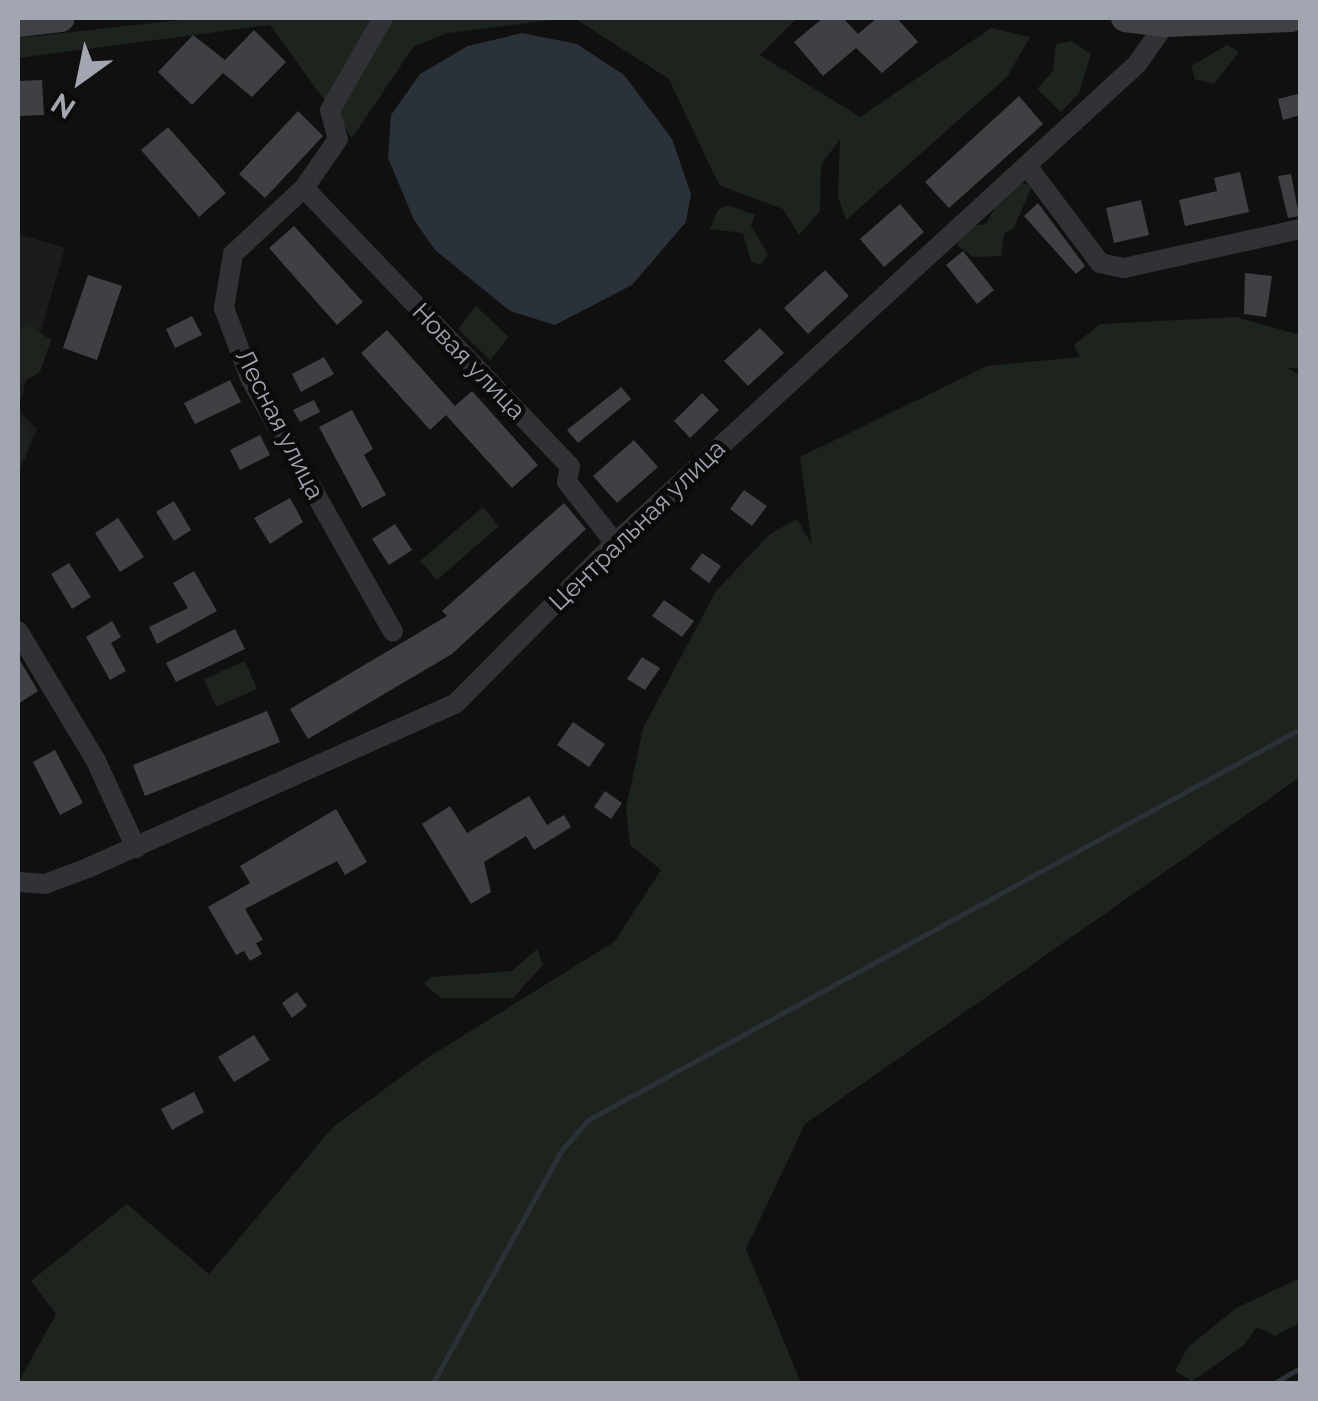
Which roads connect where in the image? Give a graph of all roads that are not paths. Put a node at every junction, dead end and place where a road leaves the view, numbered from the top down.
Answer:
1 (62, 18) edge
2 (383, 18) edge
3 (1126, 18) edge
4 (1291, 18) edge
5 (18, 22) edge
6 (1166, 23) junction
7 (1028, 166) junction
8 (304, 188) junction
9 (1300, 228) edge
10 (615, 543) junction
11 (18, 631) edge
12 (393, 632) dead end
13 (136, 848) junction
14 (18, 882) edge

1 - 5 street
2 - 8 street, Лесная улица
3 - 6 street
4 - 6 street
6 - 7 street, Центральная улица
7 - 9 street
7 - 10 street, Центральная улица
8 - 10 street, Новая улица
8 - 12 street, Лесная улица
10 - 13 street, Центральная улица
11 - 13 street
13 - 14 street, Центральная улица

